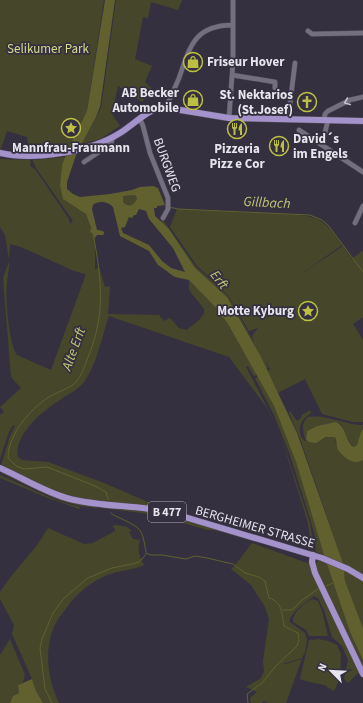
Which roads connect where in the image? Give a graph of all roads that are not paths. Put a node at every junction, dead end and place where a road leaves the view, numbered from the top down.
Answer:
1 (233, 0) edge
2 (233, 24) junction
3 (308, 31) dead end
4 (363, 33) edge
5 (295, 63) dead end
6 (232, 76) junction
7 (275, 88) dead end
8 (363, 97) edge
9 (166, 107) junction
10 (229, 118) junction
11 (140, 120) junction
12 (288, 120) junction
13 (326, 120) junction
14 (363, 121) edge
15 (299, 130) dead end
16 (113, 137) junction
17 (322, 145) junction
18 (0, 153) edge
19 (84, 162) dead end
20 (363, 172) edge
21 (363, 206) edge
22 (163, 218) dead end
23 (355, 223) dead end
24 (0, 468) edge
25 (313, 555) junction
26 (363, 578) edge
27 (363, 674) edge

1 - 2 street
2 - 6 street
2 - 9 street
3 - 4 street
5 - 12 street
6 - 7 street
6 - 10 street
8 -> 13 street
9 - 10 main road
9 - 11 main road
10 - 12 main road
11 - 16 main road
11 - 22 street, BURGWEG
12 - 13 main road
13 - 14 main road
13 - 17 street
15 - 17 street
16 - 18 main road
16 - 19 street
17 - 20 street
21 - 23 street
24 - 25 main road, BERGHEIMER STRASSE / B 477
25 - 26 main road, BERGHEIMER STRASSE / B 477
25 - 27 main road

